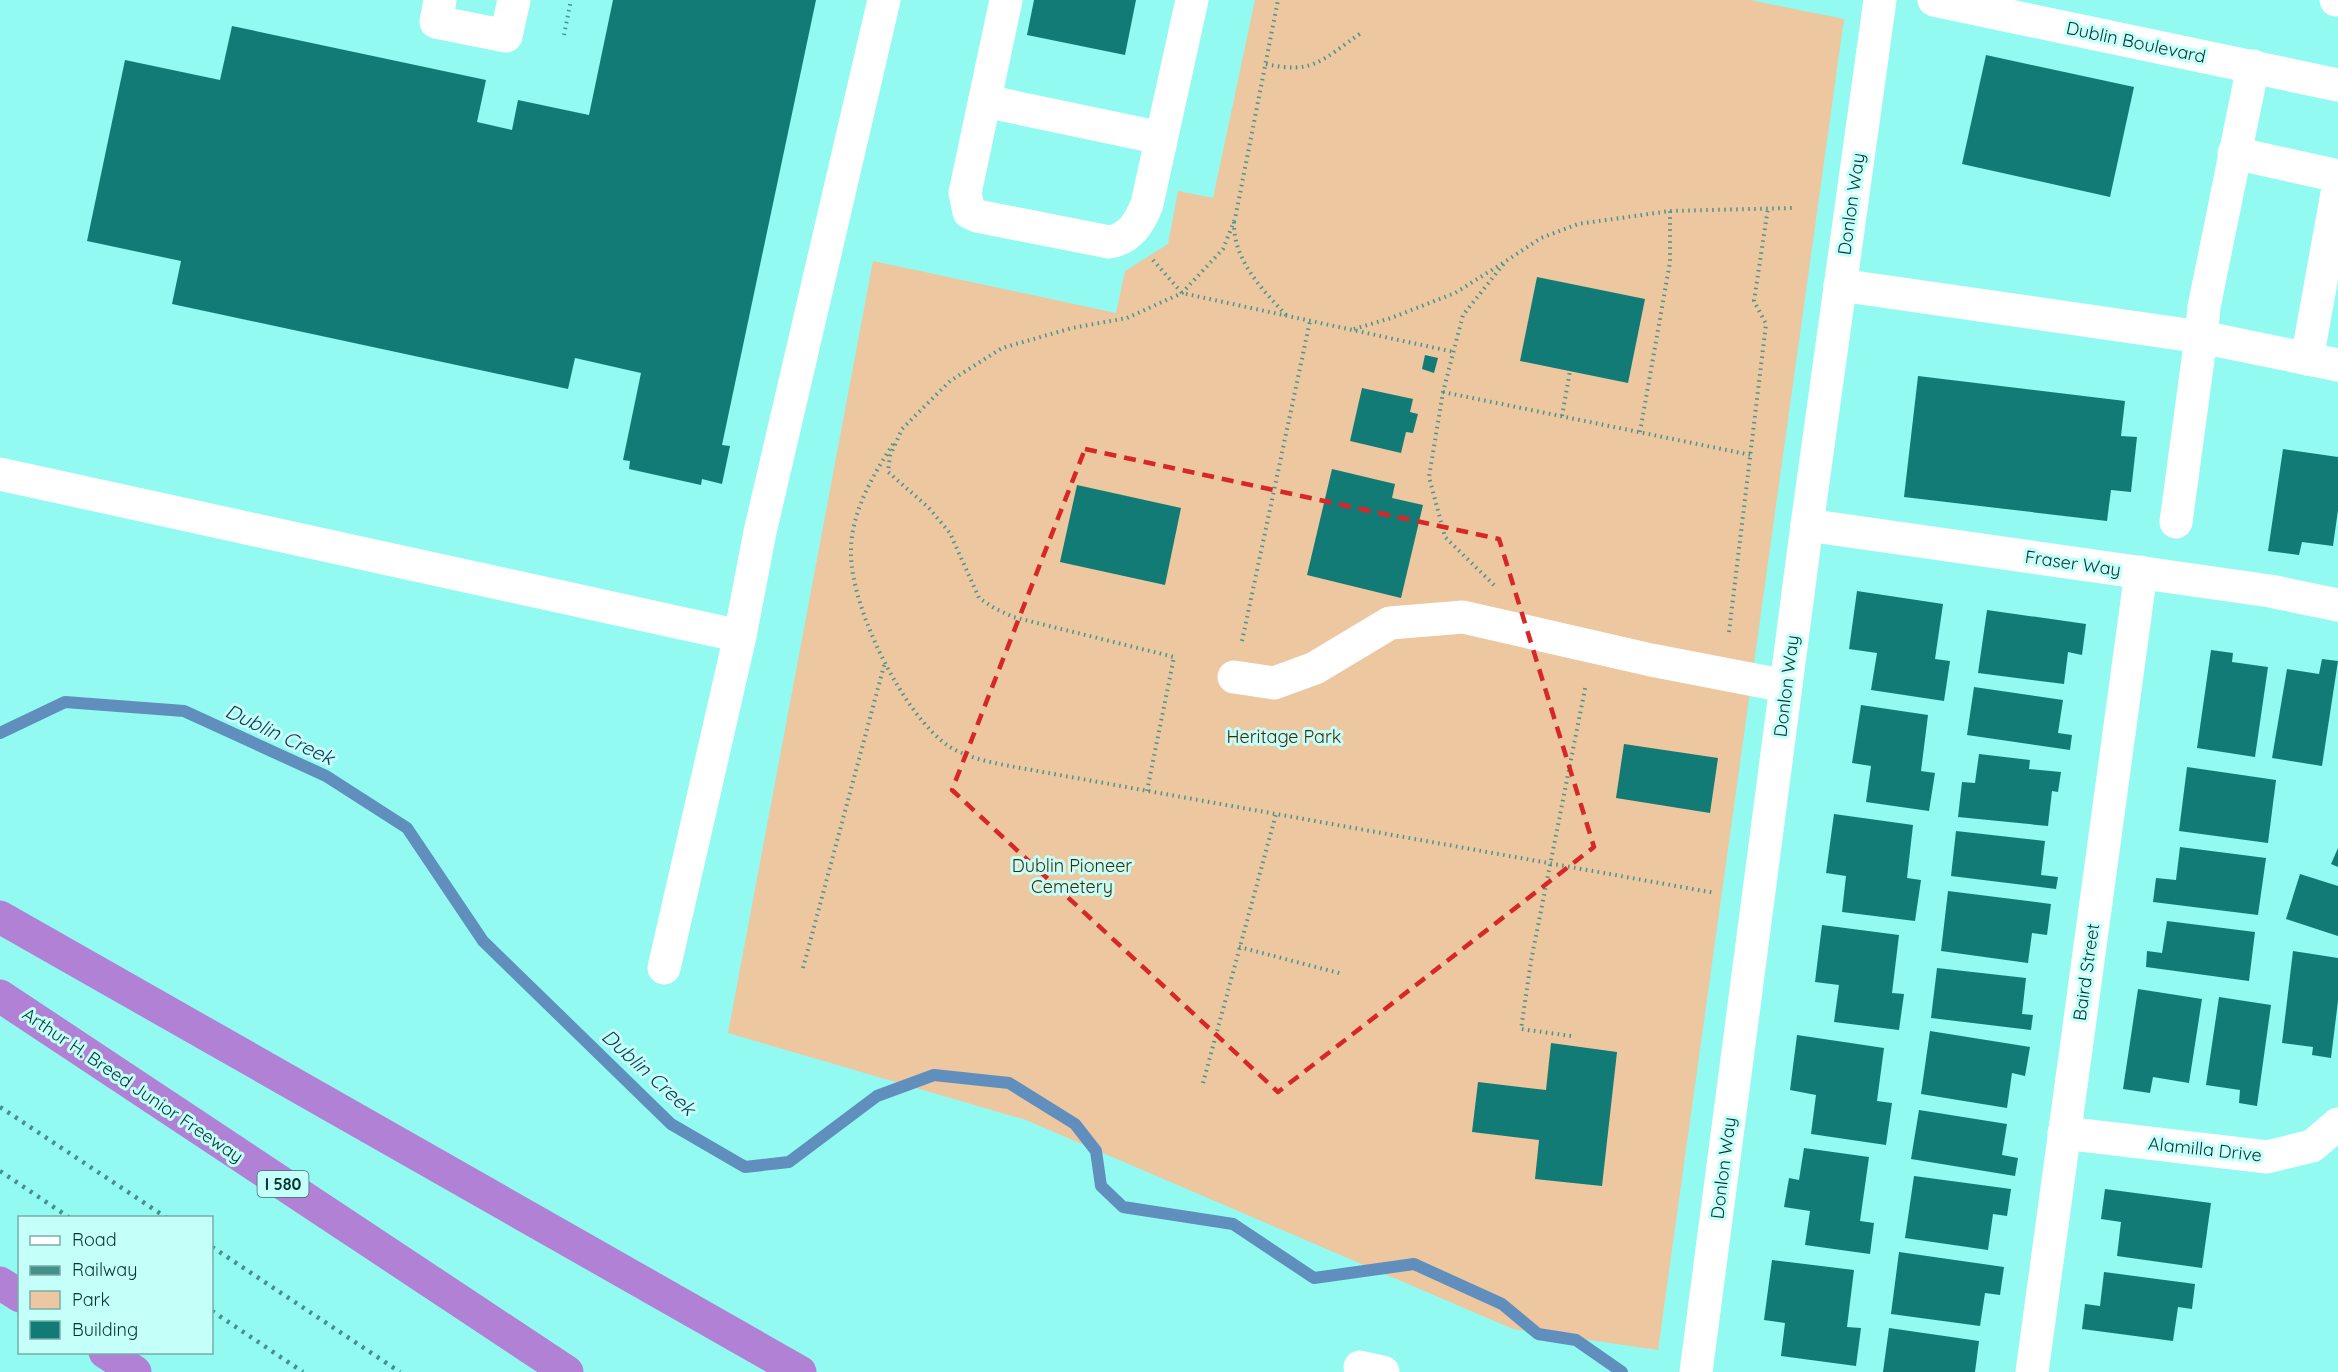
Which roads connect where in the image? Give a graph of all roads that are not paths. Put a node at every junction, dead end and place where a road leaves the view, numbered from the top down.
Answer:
1 (440, 0) edge
2 (514, 0) edge
3 (884, 0) edge
4 (1006, 0) edge
5 (1192, 0) edge
6 (1880, 0) edge
7 (1934, 0) edge
8 (2253, 66) junction
9 (2338, 86) edge
10 (985, 101) junction
11 (1161, 138) junction
12 (2234, 153) junction
13 (2338, 176) edge
14 (2338, 188) edge
15 (1840, 285) junction
16 (2201, 338) junction
17 (2323, 362) edge
18 (0, 474) edge
19 (2176, 522) dead end
20 (1807, 525) junction
21 (2141, 573) junction
22 (2338, 605) edge
23 (740, 636) junction
24 (1234, 677) road end
25 (1786, 686) junction
26 (0, 917) edge
27 (664, 968) dead end
28 (0, 996) edge
29 (2338, 1124) edge
30 (2064, 1133) junction
31 (0, 1283) edge
32 (18, 1295) edge
33 (107, 1354) edge
34 (135, 1372) edge
35 (567, 1372) edge
36 (800, 1372) edge
37 (1696, 1372) edge
38 (2032, 1372) edge

1 - 2 street
3 - 23 street
4 - 10 street
5 - 11 street
6 - 15 street, Donlon Way
7 - 8 street, Dublin Boulevard
8 - 9 street, Dublin Boulevard
8 - 12 street
10 - 11 street
10 - 11 street
12 - 13 street
12 - 16 street
14 - 17 street
15 - 16 street
15 - 20 street, Donlon Way
16 - 17 street
16 - 19 street
18 - 23 street
20 - 21 street, Fraser Way
20 - 25 street, Donlon Way
21 - 22 street, Fraser Way
21 - 30 street, Baird Street
23 - 27 street
24 - 25 street
25 - 37 street, Donlon Way
26 - 36 highway
28 - 35 highway, Arthur H. Breed Junior Freeway / I 580
29 - 30 street, Alamilla Drive
30 - 38 street, Baird Street
31 - 32 highway
33 - 34 highway

